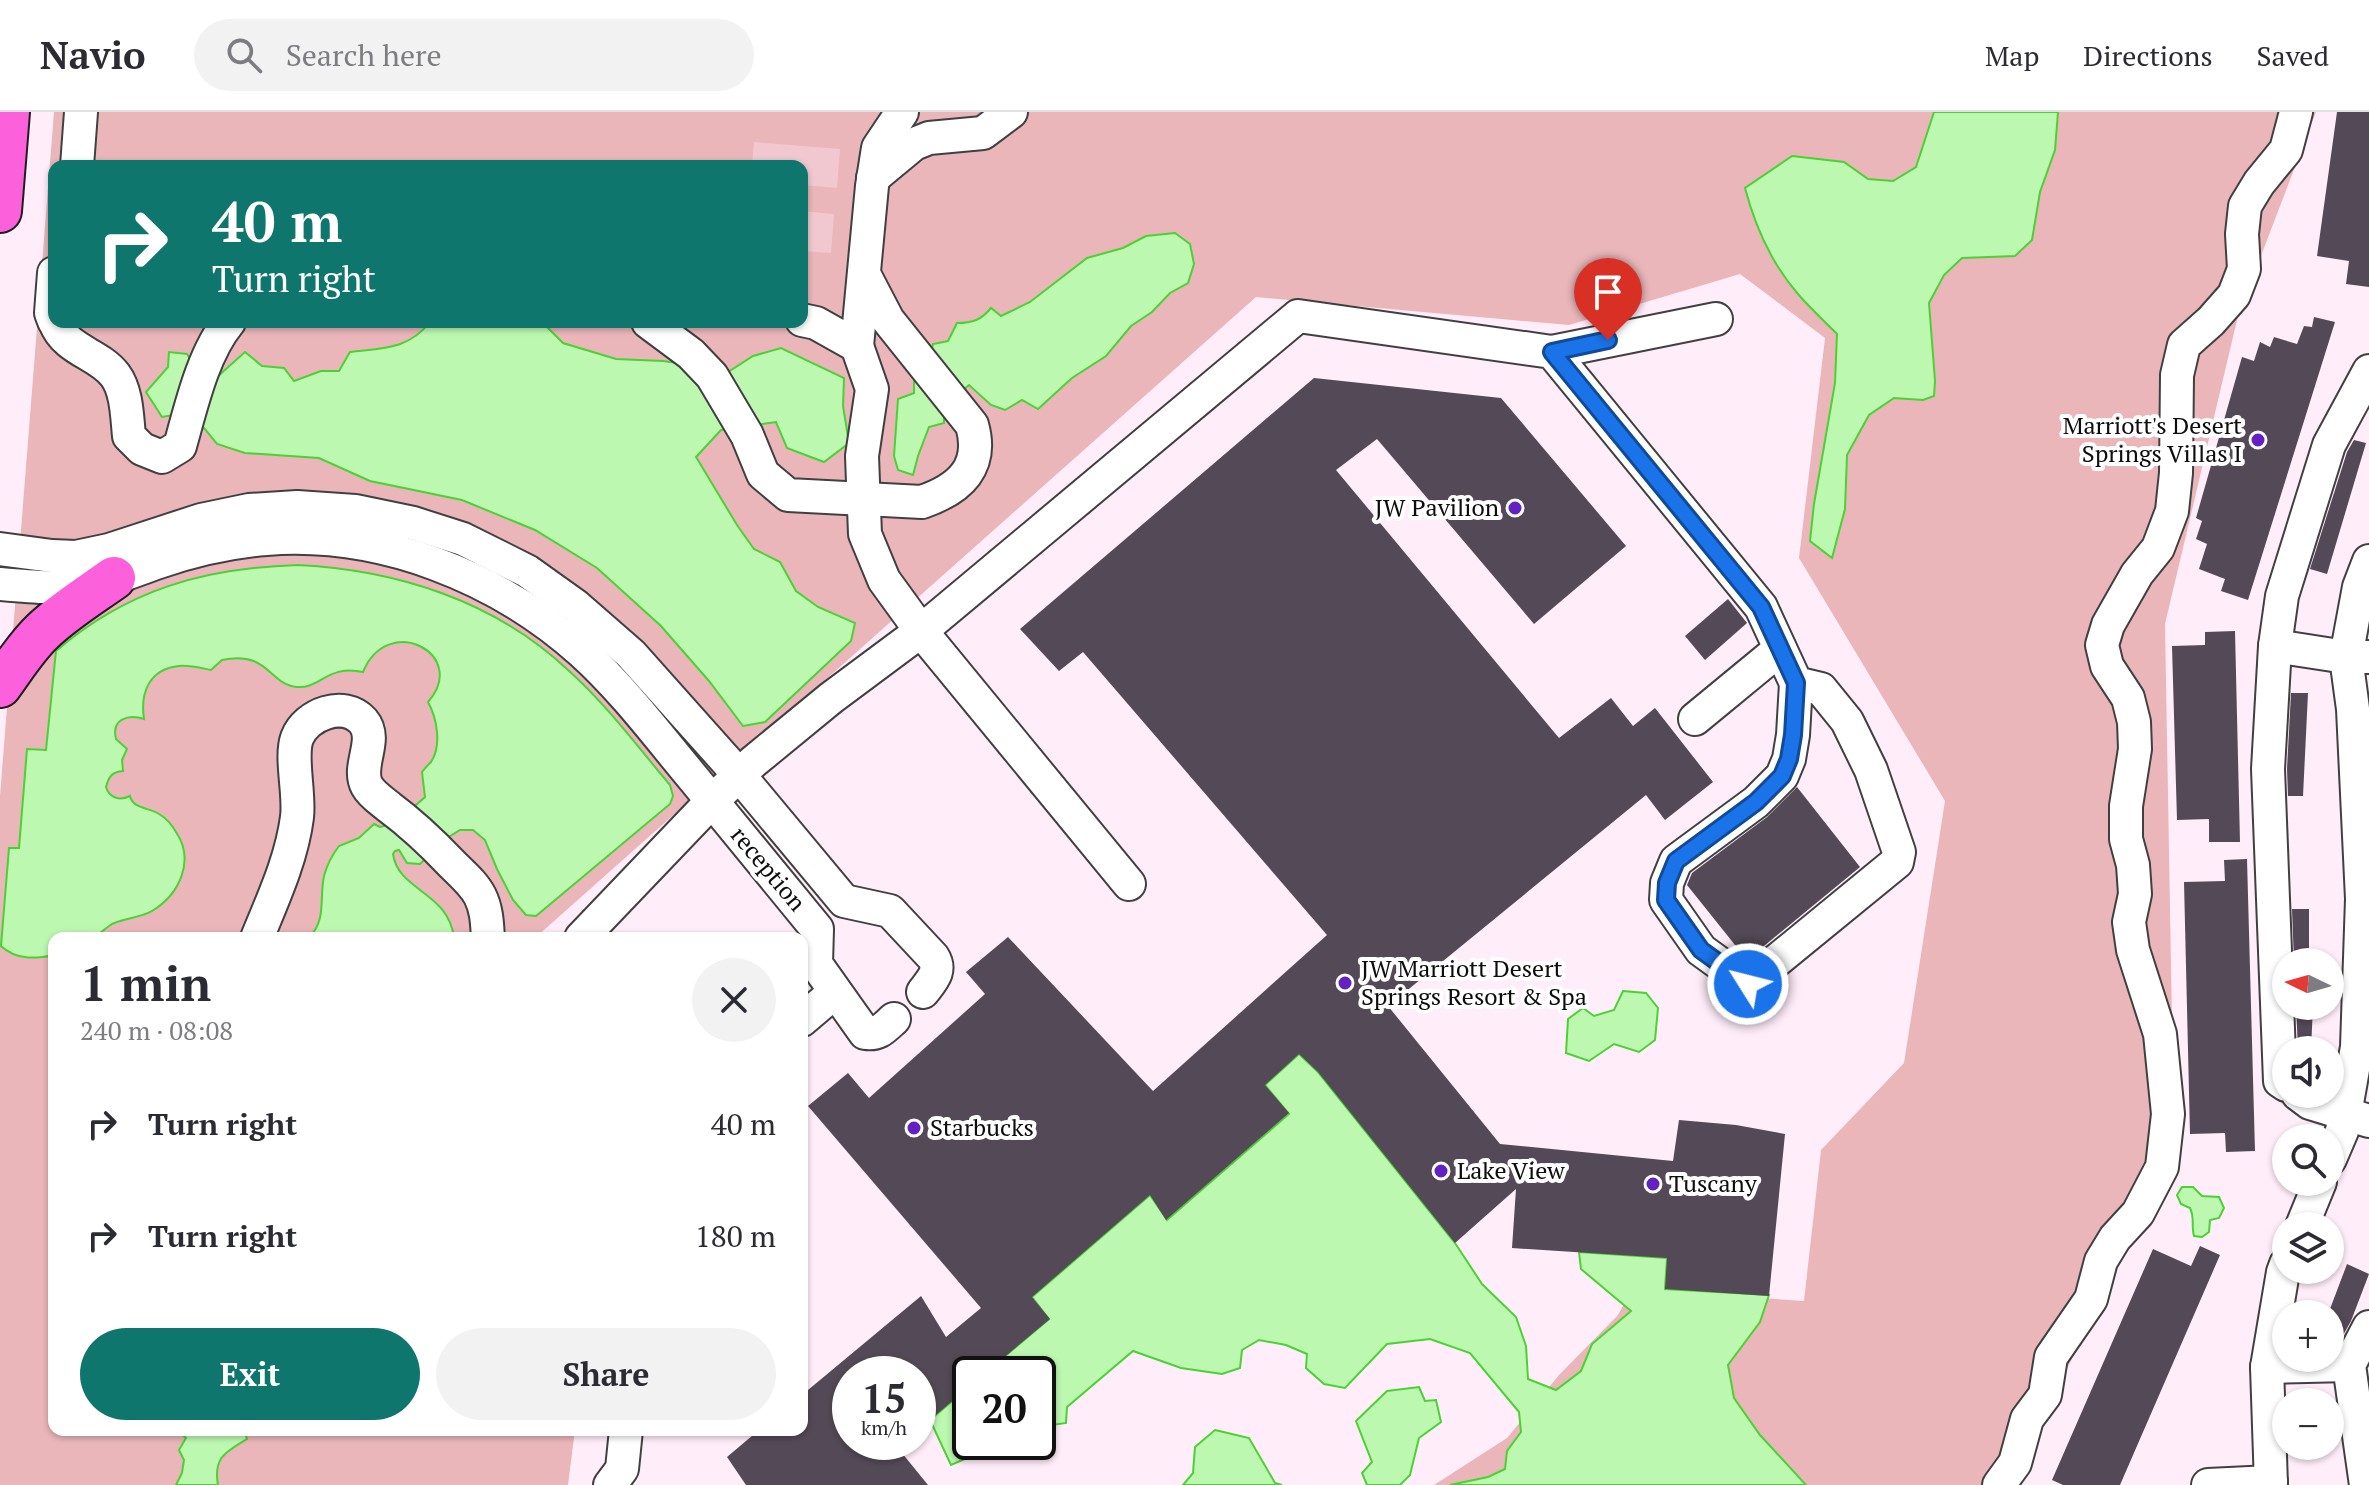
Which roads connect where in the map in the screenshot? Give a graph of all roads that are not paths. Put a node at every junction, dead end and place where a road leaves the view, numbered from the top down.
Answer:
1 (8, 112) edge
2 (81, 112) edge
3 (902, 112) edge
4 (1011, 112) edge
5 (2296, 112) edge
6 (77, 160) edge
7 (873, 178) junction
8 (0, 211) edge
9 (864, 274) junction
10 (1716, 319) dead end
11 (808, 321) edge
12 (57, 328) edge
13 (224, 328) edge
14 (656, 328) edge
15 (857, 346) junction
16 (1552, 352) junction
17 (2369, 371) edge
18 (864, 500) junction
19 (0, 549) edge
20 (2369, 561) edge
21 (114, 578) junction
22 (0, 584) edge
23 (921, 631) junction
24 (2275, 646) junction
25 (1780, 649) junction
26 (2358, 657) edge
27 (1796, 683) junction
28 (0, 686) edge
29 (1695, 719) dead end
30 (739, 775) junction
31 (712, 801) junction
32 (1129, 884) dead end
33 (844, 901) junction
34 (817, 929) junction
35 (259, 932) edge
36 (488, 932) edge
37 (587, 932) edge
38 (835, 992) junction
39 (923, 992) dead end
40 (808, 1015) edge
41 (894, 1019) dead end
42 (2278, 1036) edge
43 (2326, 1108) edge
44 (2357, 1118) edge
45 (2281, 1284) edge
46 (2369, 1327) edge
47 (2349, 1365) junction
48 (2267, 1367) junction
49 (625, 1436) edge
50 (2271, 1483) edge
51 (610, 1485) edge
52 (1999, 1485) edge
53 (2208, 1485) edge
54 (2366, 1485) edge

1 - 8 main road
2 - 6 street
3 - 7 street
4 - 7 street
5 - 52 street
7 - 9 street
9 - 15 street
9 - 18 street
10 - 16 street
11 - 15 street
12 - 13 street
14 - 18 street
15 - 18 street
16 - 23 street
16 - 25 street
17 - 24 street
18 - 23 street
19 - 30 street, reception
20 - 26 street
21 - 22 street, reception
21 - 28 main road
21 - 31 street, reception
23 - 30 street
23 - 32 street
24 - 26 street
24 - 42 street
25 - 27 street
25 - 29 street
26 - 44 street
27 - 27 street
30 - 31 street
30 - 33 street, reception
31 - 34 street, reception
31 - 37 street
33 - 34 street
33 - 39 street, reception
34 - 38 street, reception
35 - 36 street
38 - 40 street
38 - 41 street, reception
43 - 44 street
45 - 48 street
46 - 47 street
47 - 48 street
47 - 54 street
48 - 50 street
49 - 51 street
50 - 53 street

